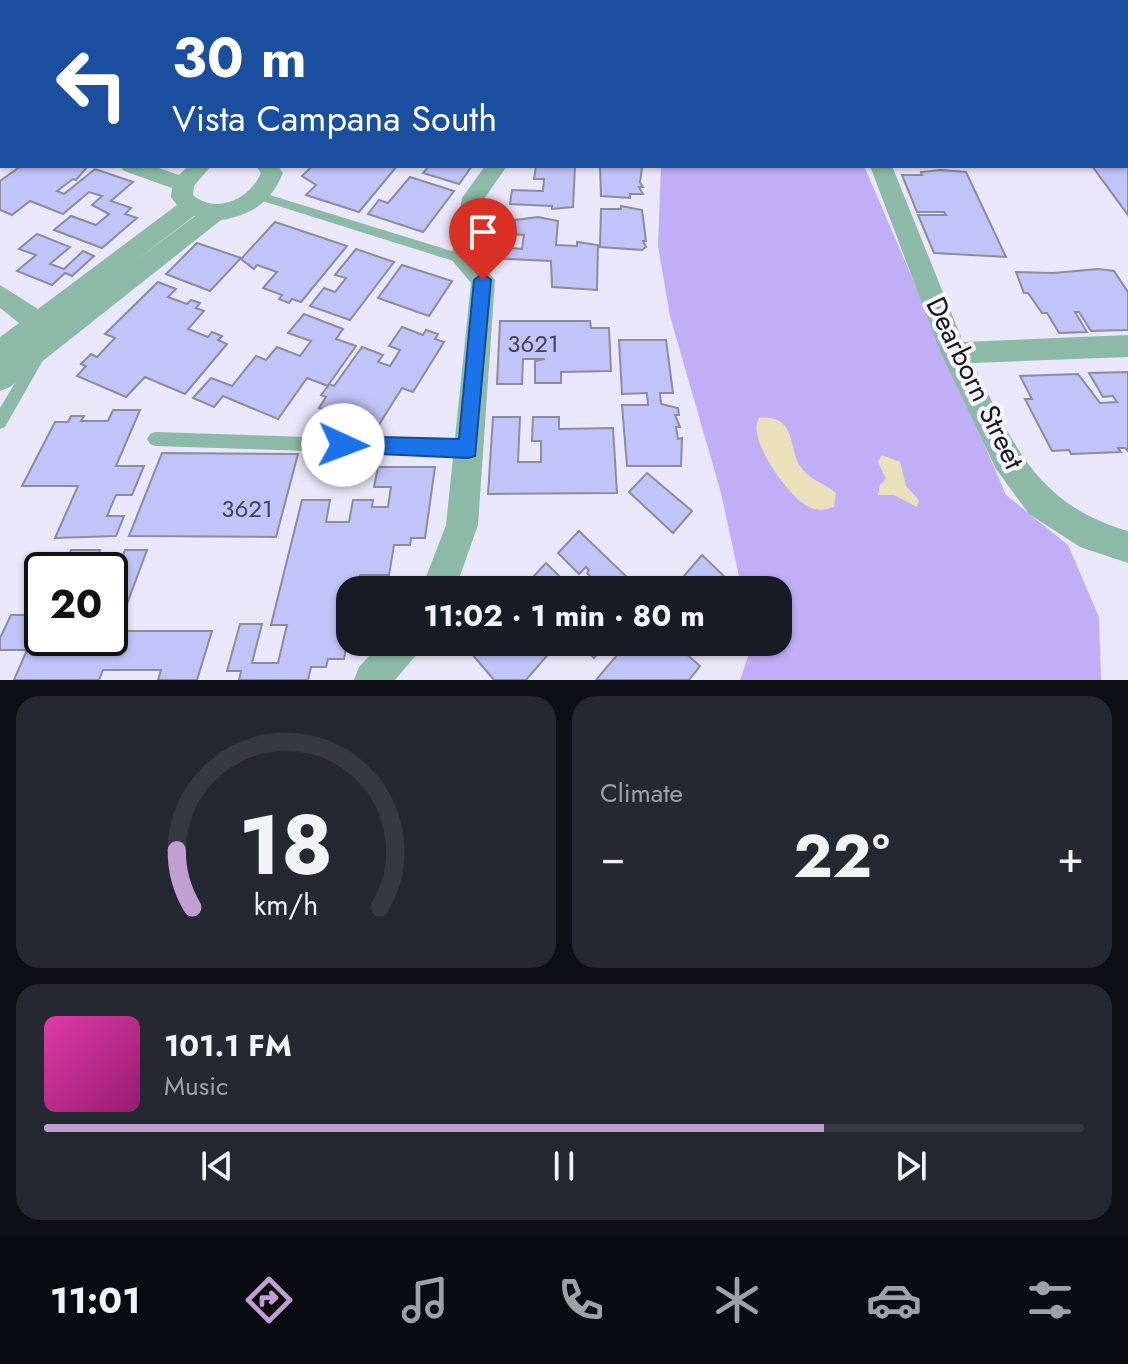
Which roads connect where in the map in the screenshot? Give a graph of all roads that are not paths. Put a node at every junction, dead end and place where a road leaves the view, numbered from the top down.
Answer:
1 (141, 168) edge
2 (274, 168) edge
3 (495, 168) edge
4 (882, 168) edge
5 (193, 178) edge
6 (260, 196) junction
7 (215, 213) junction
8 (463, 259) junction
9 (0, 295) edge
10 (46, 334) junction
11 (1128, 346) edge
12 (0, 352) edge
13 (954, 353) junction
14 (0, 379) edge
15 (0, 422) edge
16 (155, 439) dead end
17 (468, 449) junction
18 (1128, 547) edge
19 (443, 576) edge
20 (393, 656) edge
21 (372, 680) edge

1 - 5 street
2 - 6 street
3 - 8 street
4 - 13 street, Dearborn Street
5 - 7 street
5 - 10 street
6 - 7 street
6 - 8 lane
7 - 10 street
8 - 17 street
9 - 10 street
10 - 12 street
10 - 14 street
10 - 15 lane
11 - 13 street
13 - 18 street, Dearborn Street
16 - 17 lane
17 - 19 street
20 - 21 street

